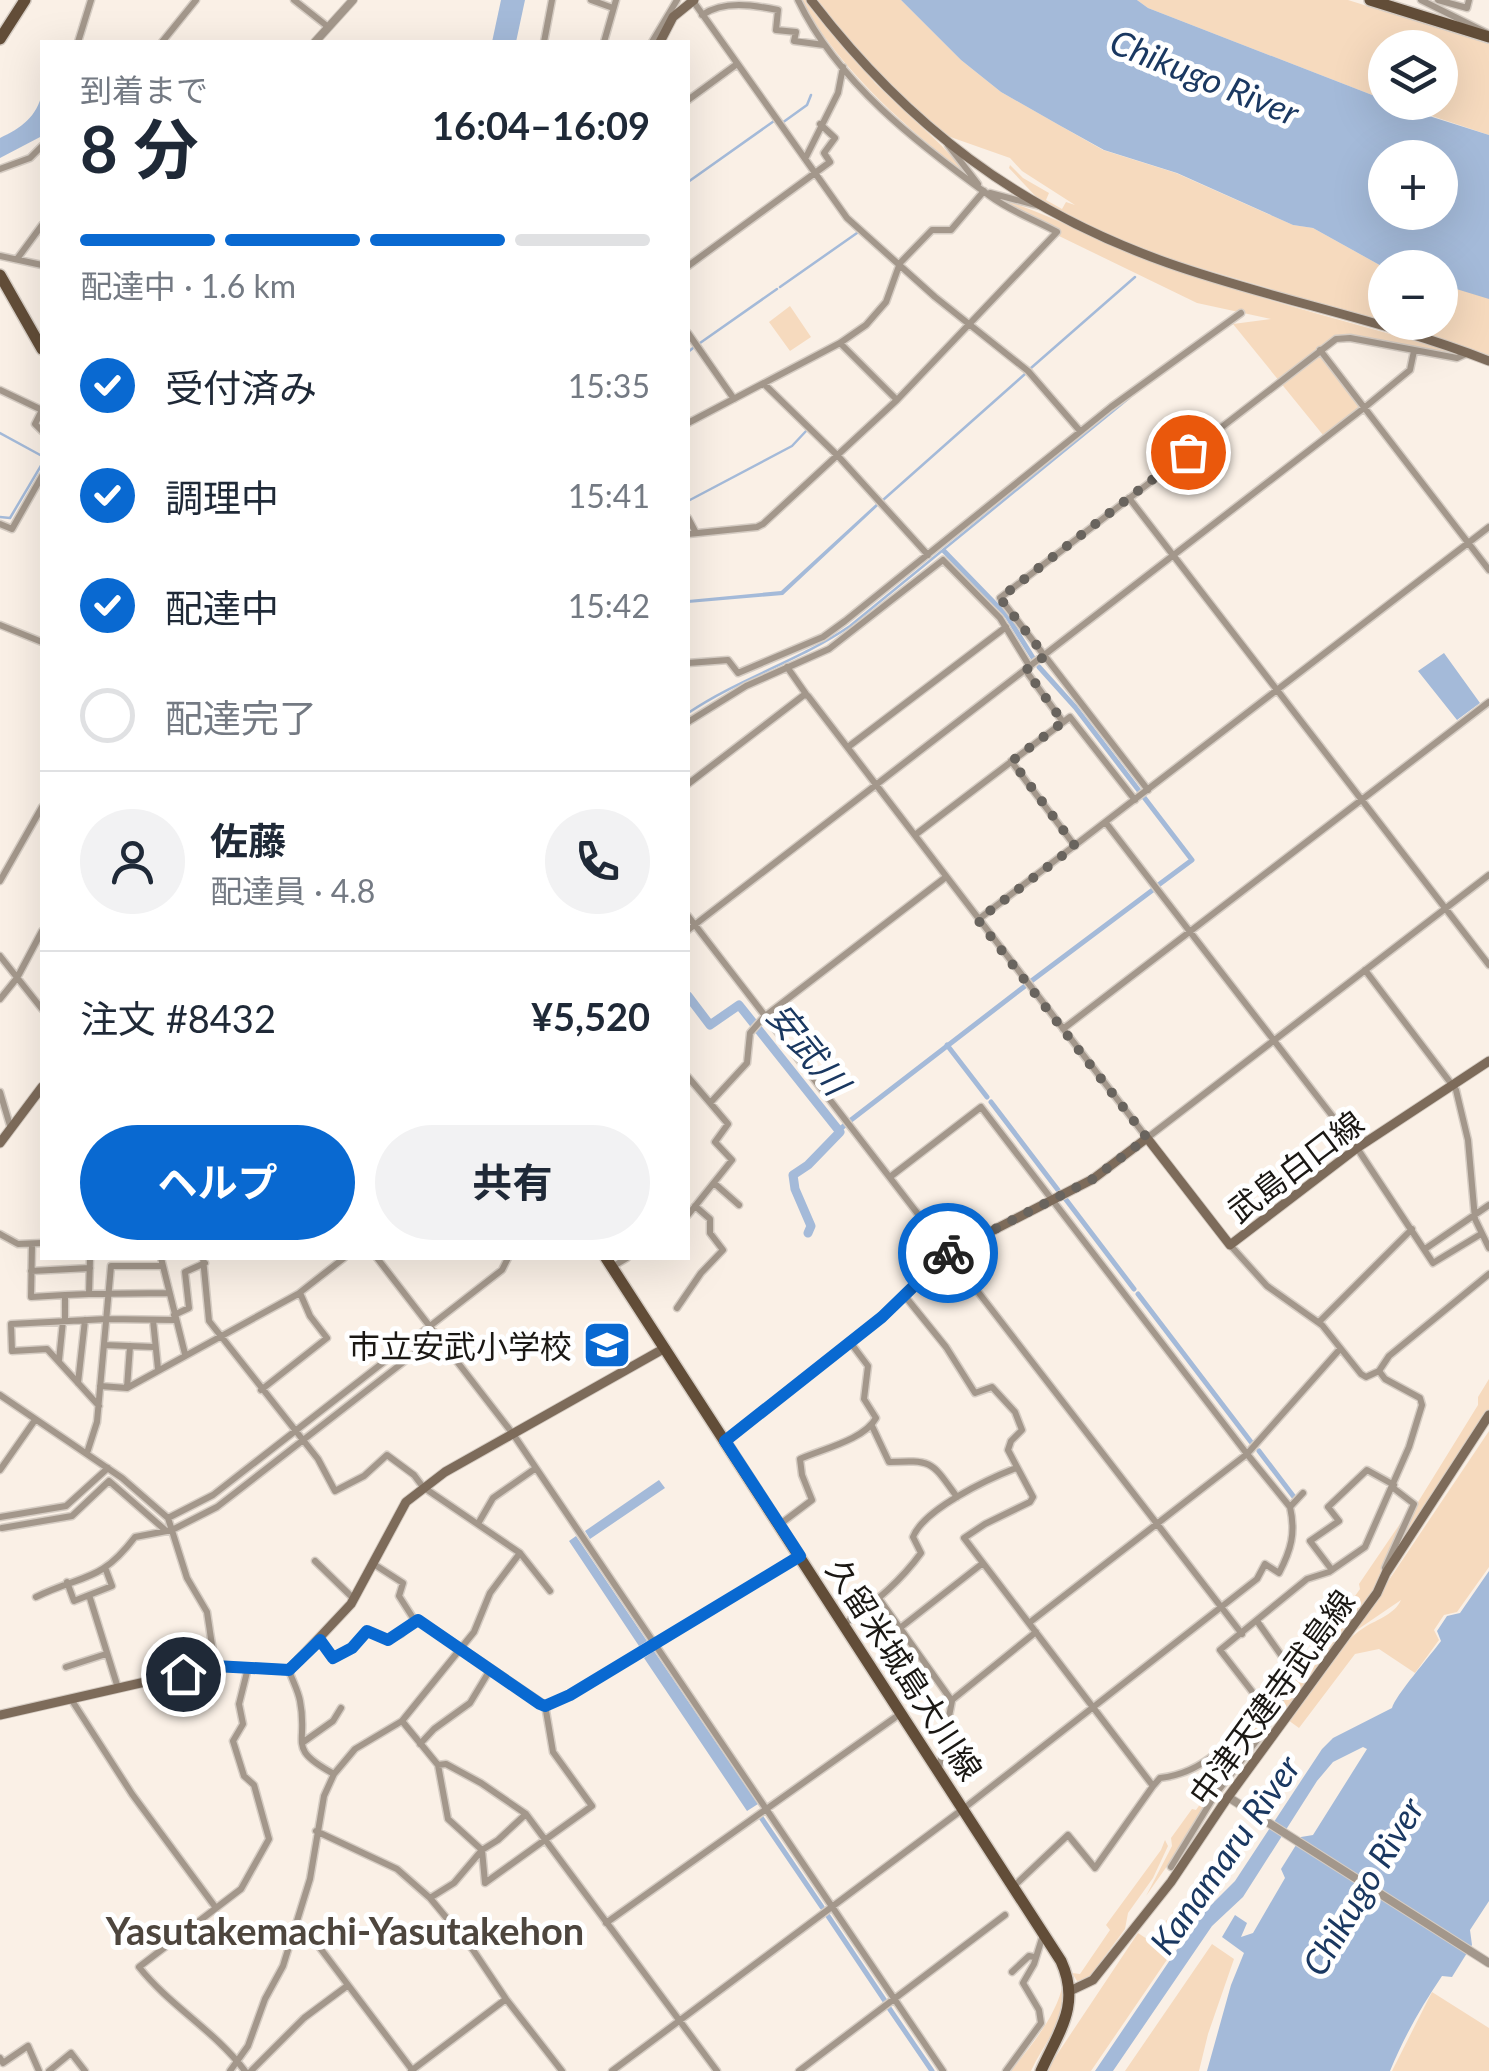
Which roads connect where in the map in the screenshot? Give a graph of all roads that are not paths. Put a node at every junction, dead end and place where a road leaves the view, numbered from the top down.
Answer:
1 (24, 0) edge
2 (91, 0) edge
3 (196, 0) edge
4 (294, 0) edge
5 (353, 0) edge
6 (552, 0) edge
7 (592, 0) edge
8 (677, 0) edge
9 (693, 0) edge
10 (798, 0) edge
11 (811, 0) edge
12 (1370, 0) edge
13 (1421, 0) edge
14 (1438, 0) edge
15 (1469, 0) edge
16 (614, 4) edge
17 (702, 14) junction
18 (328, 26) junction
19 (1489, 36) edge
20 (0, 39) edge
21 (79, 40) edge
22 (164, 40) edge
23 (317, 40) edge
24 (544, 40) edge
25 (605, 40) edge
26 (657, 40) edge
27 (657, 40) edge
28 (825, 45) junction
29 (737, 64) junction
30 (844, 67) junction
31 (690, 99) edge
32 (820, 124) junction
33 (948, 145) junction
34 (40, 148) edge
35 (805, 158) junction
36 (0, 169) edge
37 (816, 174) junction
38 (983, 190) junction
39 (1040, 206) junction
40 (40, 229) edge
41 (0, 256) edge
42 (17, 259) junction
43 (900, 263) junction
44 (40, 265) edge
45 (690, 265) edge
46 (1, 284) edge
47 (1242, 313) dead end
48 (970, 323) junction
49 (690, 337) edge
50 (840, 343) junction
51 (40, 346) edge
52 (1320, 350) junction
53 (1414, 350) junction
54 (1468, 353) junction
55 (1489, 361) edge
56 (764, 384) junction
57 (0, 390) edge
58 (734, 399) junction
59 (896, 400) junction
60 (40, 408) edge
61 (1364, 408) junction
62 (690, 423) edge
63 (1080, 431) junction
64 (838, 456) junction
65 (40, 480) edge
66 (1129, 498) junction
67 (0, 524) edge
68 (1489, 527) edge
69 (692, 534) edge
70 (1468, 543) junction
71 (928, 554) junction
72 (1175, 555) junction
73 (1489, 570) edge
74 (0, 624) edge
75 (1006, 626) junction
76 (40, 641) edge
77 (1045, 656) junction
78 (690, 664) edge
79 (787, 668) junction
80 (1028, 669) junction
81 (1276, 689) junction
82 (806, 694) junction
83 (1489, 702) edge
84 (690, 721) edge
85 (1063, 722) junction
86 (848, 746) junction
87 (1012, 761) junction
88 (690, 782) edge
89 (877, 785) junction
90 (1148, 790) junction
91 (1135, 800) junction
92 (1362, 800) junction
93 (40, 811) edge
94 (1106, 823) junction
95 (915, 835) junction
96 (1075, 846) junction
97 (1489, 875) edge
98 (946, 878) junction
99 (0, 881) edge
100 (1446, 908) junction
101 (978, 920) junction
102 (691, 928) edge
103 (1190, 931) junction
104 (40, 935) edge
105 (0, 956) edge
106 (1489, 964) edge
107 (1365, 970) junction
108 (17, 978) junction
109 (0, 1000) edge
110 (40, 1006) edge
111 (763, 1019) junction
112 (1062, 1029) junction
113 (1274, 1040) junction
114 (1489, 1061) edge
115 (690, 1079) edge
116 (1453, 1086) junction
117 (40, 1090) edge
118 (0, 1092) edge
119 (711, 1102) junction
120 (11, 1129) junction
121 (1147, 1138) junction
122 (0, 1143) edge
123 (1357, 1148) junction
124 (890, 1177) junction
125 (714, 1183) junction
126 (1052, 1199) junction
127 (738, 1205) dead end
128 (1489, 1205) edge
129 (695, 1206) junction
130 (690, 1212) edge
131 (1474, 1214) junction
132 (1412, 1229) junction
133 (0, 1234) edge
134 (1481, 1234) junction
135 (40, 1243) edge
136 (32, 1244) junction
137 (1489, 1244) edge
138 (1230, 1245) junction
139 (1425, 1248) junction
140 (949, 1252) junction
141 (90, 1260) edge
142 (204, 1260) edge
143 (341, 1260) edge
144 (379, 1260) edge
145 (507, 1260) edge
146 (111, 1262) edge
147 (162, 1262) edge
148 (609, 1262) edge
149 (90, 1268) junction
150 (31, 1270) junction
151 (1489, 1274) edge
152 (300, 1292) junction
153 (89, 1294) junction
154 (108, 1294) junction
155 (169, 1294) junction
156 (65, 1295) junction
157 (904, 1295) junction
158 (677, 1308) dead end
159 (175, 1318) junction
160 (107, 1319) junction
161 (85, 1320) junction
162 (153, 1320) junction
163 (64, 1321) junction
164 (1318, 1322) junction
165 (430, 1328) junction
166 (219, 1336) junction
167 (437, 1336) junction
168 (850, 1342) junction
169 (104, 1345) junction
170 (130, 1346) junction
171 (154, 1347) junction
172 (665, 1348) junction
173 (1340, 1349) junction
174 (185, 1354) junction
175 (58, 1362) junction
176 (158, 1368) junction
177 (1378, 1372) junction
178 (78, 1383) junction
179 (100, 1386) junction
180 (127, 1388) junction
181 (261, 1390) junction
182 (0, 1395) edge
183 (98, 1406) junction
184 (1489, 1415) edge
185 (35, 1420) junction
186 (872, 1426) junction
187 (294, 1432) junction
188 (514, 1434) junction
189 (301, 1441) junction
190 (725, 1441) junction
191 (86, 1452) junction
192 (1247, 1454) junction
193 (108, 1468) junction
194 (536, 1468) junction
195 (1016, 1468) junction
196 (0, 1470) edge
197 (423, 1486) junction
198 (1393, 1486) junction
199 (1303, 1494) dead end
200 (956, 1497) junction
201 (1290, 1508) junction
202 (168, 1518) junction
203 (1, 1521) edge
204 (479, 1522) junction
205 (1158, 1524) junction
206 (779, 1525) junction
207 (169, 1530) junction
208 (520, 1553) junction
209 (800, 1556) junction
210 (315, 1562) dead end
211 (371, 1562) junction
212 (983, 1563) junction
213 (106, 1570) junction
214 (1332, 1570) junction
215 (1386, 1573) junction
216 (88, 1579) junction
217 (67, 1582) junction
218 (550, 1591) dead end
219 (90, 1594) junction
220 (36, 1597) dead end
221 (354, 1599) junction
222 (880, 1600) junction
223 (1222, 1608) junction
224 (1257, 1620) junction
225 (415, 1621) junction
226 (1028, 1623) junction
227 (844, 1624) junction
228 (900, 1628) junction
229 (1036, 1632) junction
230 (1242, 1634) junction
231 (320, 1640) junction
232 (655, 1645) junction
233 (462, 1648) junction
234 (106, 1654) junction
235 (215, 1666) junction
236 (66, 1667) dead end
237 (248, 1667) junction
238 (289, 1670) junction
239 (490, 1670) junction
240 (118, 1688) junction
241 (70, 1698) junction
242 (952, 1700) junction
243 (545, 1706) junction
244 (342, 1708) dead end
245 (1095, 1708) junction
246 (901, 1713) junction
247 (0, 1715) edge
248 (402, 1721) junction
249 (301, 1744) junction
250 (420, 1744) junction
251 (438, 1765) junction
252 (938, 1768) junction
253 (334, 1774) junction
254 (1153, 1786) junction
255 (1230, 1798) junction
256 (764, 1808) junction
257 (963, 1809) junction
258 (526, 1814) junction
259 (316, 1831) junction
260 (546, 1840) junction
261 (482, 1850) junction
262 (1171, 1867) dead end
263 (1012, 1887) junction
264 (430, 1898) junction
265 (831, 1906) junction
266 (216, 1908) junction
267 (1005, 1915) dead end
268 (606, 1923) junction
269 (294, 1930) junction
270 (1044, 1934) junction
271 (1034, 1957) junction
272 (1489, 1962) edge
273 (1012, 1972) dead end
274 (347, 1986) junction
275 (1072, 1990) junction
276 (506, 1999) junction
277 (894, 2000) junction
278 (678, 2020) junction
279 (0, 2058) edge
280 (237, 2060) junction
281 (39, 2071) edge
282 (49, 2071) edge
283 (85, 2071) edge
284 (230, 2071) edge
285 (248, 2071) edge
286 (412, 2071) edge
287 (562, 2071) edge
288 (612, 2071) edge
289 (717, 2071) edge
290 (799, 2071) edge
291 (943, 2071) edge
292 (1006, 2071) edge
293 (1041, 2071) edge

1 - 20 main road
2 - 21 street
3 - 22 street
4 - 18 street
5 - 18 street
6 - 24 street
7 - 16 street
8 - 26 street
9 - 17 street
9 - 27 main road
10 - 28 street
11 - 33 main road
12 - 19 main road
13 - 19 street
14 - 15 street
16 - 25 street
17 - 28 street
17 - 29 street
18 - 23 street
28 - 30 street
29 - 31 street
29 - 35 street
30 - 32 street
30 - 38 street
32 - 35 street
32 - 37 street
33 - 38 street
33 - 39 main road
34 - 36 street
35 - 37 street
37 - 43 street
37 - 45 street
38 - 39 street
38 - 43 street
38 - 48 street
39 - 54 main road
40 - 42 street
41 - 42 street
42 - 44 street
43 - 48 street
43 - 50 street
46 - 51 main road
47 - 63 street
48 - 59 street
48 - 63 street
49 - 58 street
50 - 56 street
50 - 59 street
52 - 53 street
52 - 61 street
52 - 66 street
53 - 54 street
53 - 61 street
54 - 55 main road
56 - 58 street
56 - 64 street
57 - 60 street
58 - 62 street
59 - 64 street
61 - 70 street
61 - 72 street
63 - 71 street
64 - 69 street
64 - 71 street
65 - 67 street
66 - 72 street
66 - 77 street
68 - 70 street
70 - 73 street
70 - 81 street
71 - 78 street
72 - 77 street
72 - 81 street
74 - 76 street
75 - 79 street
75 - 80 street
75 - 86 street
77 - 80 street
77 - 90 street
79 - 82 street
79 - 84 street
80 - 85 street
80 - 89 street
81 - 90 street
81 - 92 street
82 - 86 street
82 - 88 street
83 - 92 street
85 - 87 street
85 - 91 street
86 - 89 street
87 - 95 street
87 - 96 street
89 - 95 street
89 - 102 street
90 - 91 street
91 - 94 street
92 - 100 street
92 - 103 street
93 - 99 street
94 - 96 street
94 - 103 street
95 - 98 street
96 - 101 street
97 - 100 street
98 - 101 street
98 - 111 street
100 - 106 street
100 - 107 street
101 - 112 street
102 - 111 street
103 - 112 street
103 - 113 street
104 - 108 street
105 - 108 street
107 - 113 street
107 - 116 street
108 - 109 street
108 - 110 street
111 - 119 street
111 - 124 street
112 - 121 street
113 - 121 street
113 - 123 street
114 - 116 main road, 武島白口線
115 - 119 street
116 - 123 main road, 武島白口線
116 - 131 street
117 - 120 main road
118 - 120 street
119 - 125 street
120 - 122 main road
121 - 126 main road
121 - 138 main road, 武島白口線
123 - 132 street
123 - 138 main road, 武島白口線
124 - 126 street
124 - 140 street
125 - 127 street
125 - 129 street
126 - 140 main road
126 - 192 street
128 - 131 street
129 - 130 street
129 - 158 street
131 - 134 street
131 - 139 street
132 - 139 street
132 - 164 street
133 - 136 street
134 - 137 street
134 - 139 street
135 - 136 street
136 - 150 street
138 - 164 street
140 - 157 main road
140 - 205 street
141 - 149 street
142 - 159 street
142 - 166 street
143 - 152 street
144 - 165 street
145 - 165 street
146 - 147 street
146 - 154 street
147 - 155 street
148 - 172 main road, 久留米城島大川線
149 - 150 street
149 - 153 street
150 - 156 street
151 - 177 street
152 - 166 street
152 - 181 street
153 - 154 street
153 - 156 street
154 - 155 street
154 - 160 street
155 - 159 street
156 - 163 street
157 - 168 main road
157 - 195 street
159 - 162 street
159 - 174 street
160 - 161 street
160 - 162 street
160 - 169 street
161 - 163 street
161 - 178 street
162 - 171 street
163 - 175 street
163 - 175 street
164 - 173 street
165 - 167 street
165 - 187 street
166 - 174 street
166 - 181 street
167 - 188 street
167 - 189 street
168 - 186 street
168 - 190 main road
169 - 170 street
169 - 179 street
170 - 171 street
170 - 180 street
171 - 176 street
172 - 188 main road
172 - 190 main road, 久留米城島大川線
173 - 177 street
173 - 192 street
174 - 176 street
175 - 178 street
176 - 180 street
177 - 198 street
178 - 183 street
179 - 180 street
179 - 183 street
181 - 187 street
182 - 185 street
183 - 191 street
184 - 215 main road, 中津天建寺武島線
185 - 191 street
185 - 196 street
186 - 200 street
186 - 206 street
187 - 189 street
187 - 202 street
188 - 194 street
188 - 197 main road
189 - 197 street
189 - 207 street
190 - 206 main road, 久留米城島大川線
191 - 193 street
192 - 201 street
192 - 205 street
193 - 202 street
193 - 203 street
194 - 204 street
194 - 232 street
195 - 200 street
195 - 212 street
197 - 204 street
197 - 211 main road
198 - 214 street
198 - 214 street
198 - 215 street
199 - 201 street
200 - 222 street
201 - 223 street
202 - 207 street
203 - 207 street
204 - 208 street
205 - 223 street
205 - 226 street
206 - 209 main road, 久留米城島大川線
207 - 213 street
207 - 235 street
208 - 218 street
208 - 233 street
209 - 227 main road, 久留米城島大川線
209 - 232 street
210 - 221 street
211 - 221 main road
211 - 225 street
212 - 226 street
212 - 228 street
213 - 216 street
213 - 219 street
214 - 224 street
215 - 255 main road, 中津天建寺武島線
216 - 217 street
216 - 219 street
217 - 219 street
217 - 220 street
219 - 234 street
221 - 231 main road
222 - 227 street
222 - 228 street
223 - 230 street
223 - 245 street
224 - 230 street
224 - 262 street
225 - 231 street
225 - 233 street
226 - 229 street
227 - 246 main road, 久留米城島大川線
228 - 242 street
229 - 242 street
229 - 245 street
230 - 254 street
231 - 238 main road
232 - 243 street
232 - 256 street
233 - 239 street
233 - 248 street
234 - 236 street
234 - 240 street
235 - 237 main road
235 - 240 main road
237 - 238 main road
237 - 266 street
238 - 249 street
239 - 243 street
239 - 250 street
240 - 241 main road
241 - 247 main road
241 - 266 street
242 - 252 street
243 - 260 street
244 - 249 street
245 - 254 street
245 - 257 street
246 - 252 main road, 久留米城島大川線
246 - 256 street
248 - 250 street
248 - 253 street
249 - 253 street
250 - 251 street
251 - 258 street
251 - 261 street
252 - 257 main road, 久留米城島大川線
253 - 259 street
254 - 263 street
255 - 272 street
255 - 275 main road, 中津天建寺武島線
256 - 265 street
256 - 268 street
257 - 263 main road, 久留米城島大川線
257 - 265 street
258 - 260 street
258 - 261 street
259 - 264 street
259 - 269 street
260 - 261 street
260 - 268 street
261 - 264 street
263 - 270 main road, 久留米城島大川線
264 - 276 street
265 - 277 street
265 - 278 street
266 - 280 street
267 - 277 street
268 - 278 street
269 - 274 street
269 - 280 street
270 - 271 street
270 - 275 main road, 久留米城島大川線
271 - 273 street
271 - 292 street
274 - 285 street
274 - 286 street
275 - 293 main road
276 - 286 street
276 - 287 street
277 - 290 street
277 - 291 street
278 - 288 street
278 - 289 street
279 - 281 street
280 - 284 street
280 - 285 street
282 - 283 street

